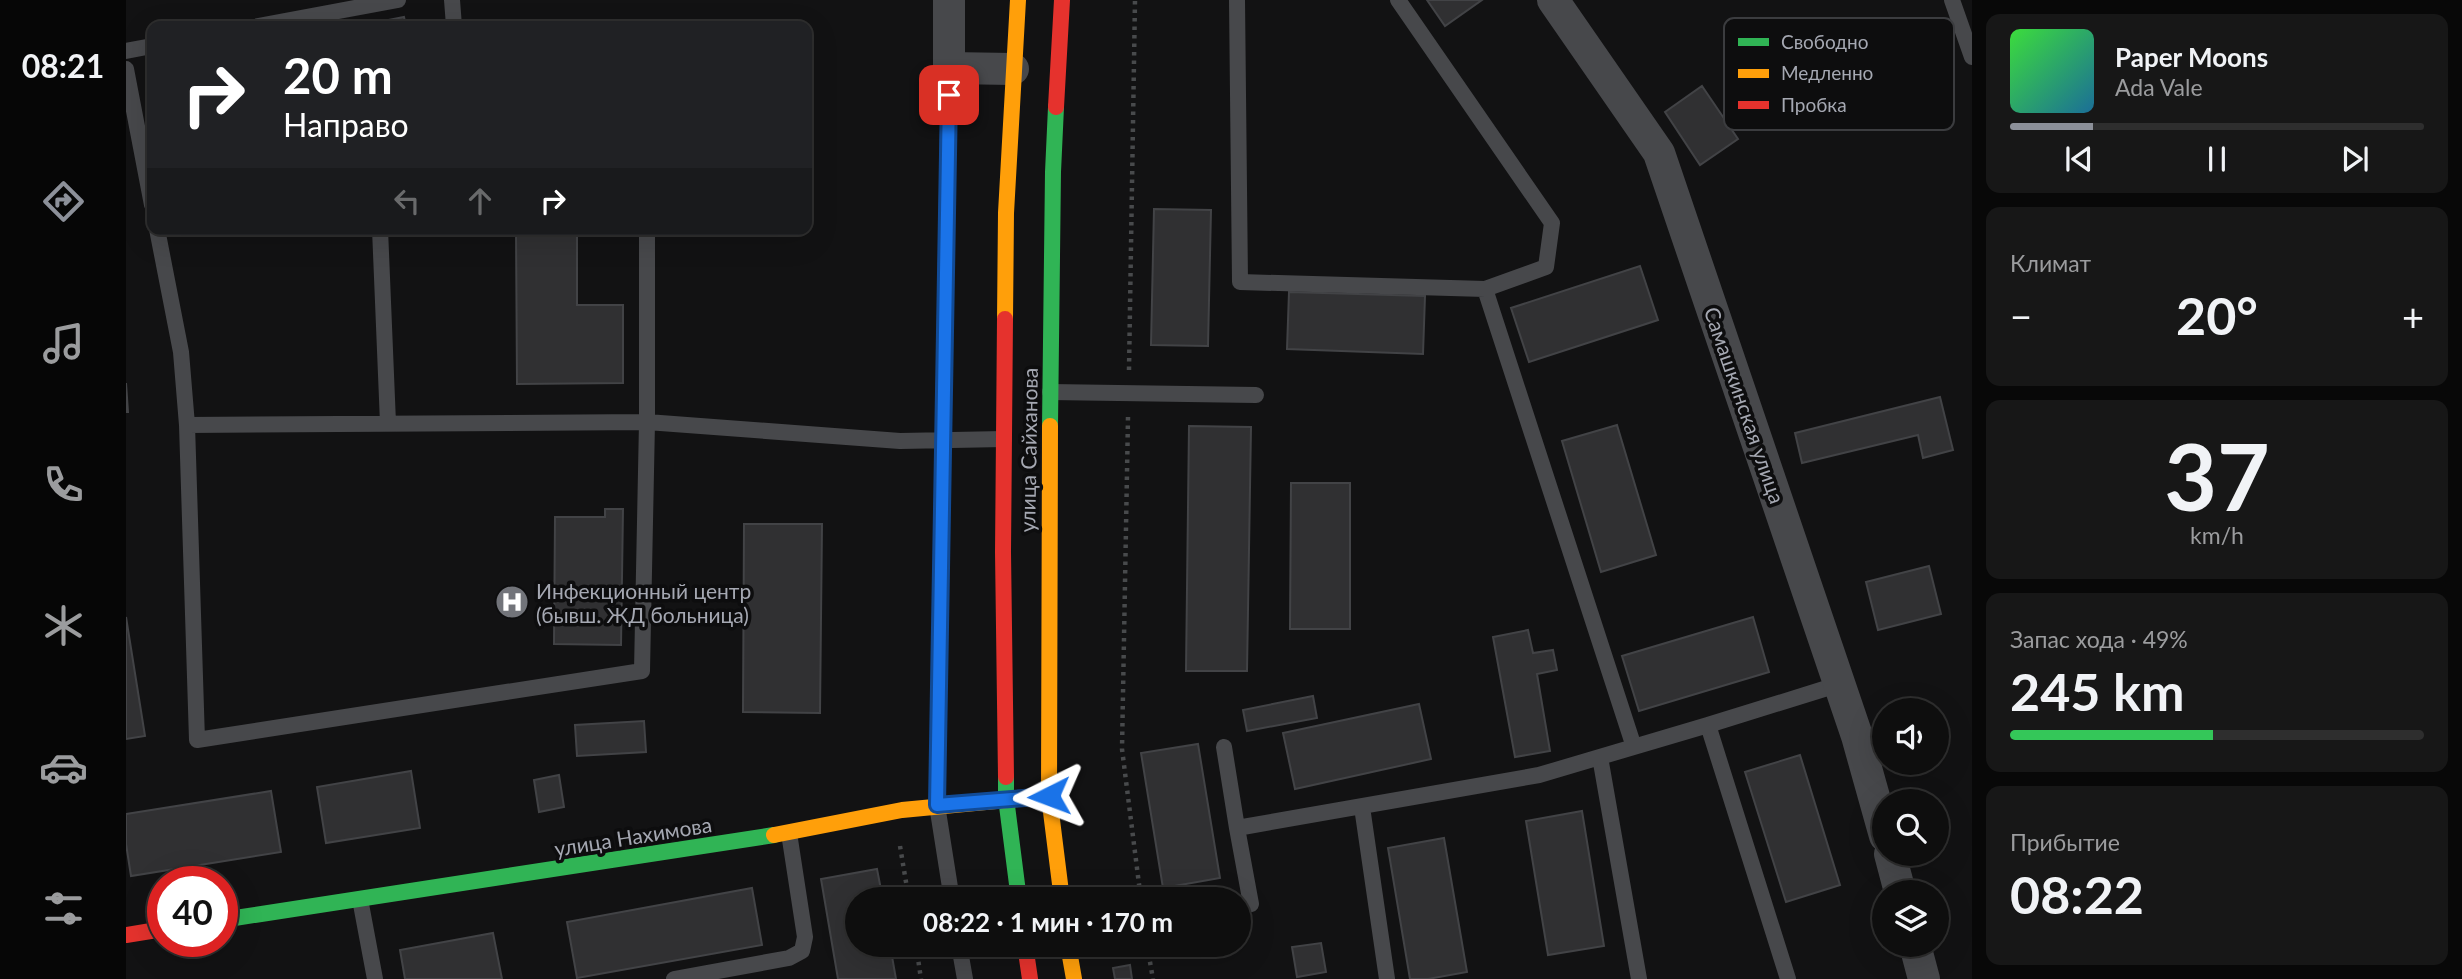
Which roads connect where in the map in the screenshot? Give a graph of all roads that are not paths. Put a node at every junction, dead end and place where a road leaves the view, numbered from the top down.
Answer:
1 (398, 0) edge
2 (452, 0) edge
3 (949, 0) edge
4 (1018, 0) edge
5 (1062, 0) edge
6 (1237, 0) edge
7 (1398, 0) edge
8 (1553, 0) edge
9 (1952, 0) edge
10 (285, 21) edge
11 (454, 21) edge
12 (147, 47) edge
13 (126, 51) edge
14 (1972, 57) edge
15 (949, 68) junction
16 (126, 69) edge
17 (1013, 69) junction
18 (147, 168) edge
19 (158, 235) edge
20 (380, 235) edge
21 (646, 235) edge
22 (1485, 289) junction
23 (1050, 392) junction
24 (1256, 395) dead end
25 (647, 422) junction
26 (388, 424) junction
27 (187, 425) junction
28 (1004, 439) junction
29 (943, 441) junction
30 (1840, 684) junction
31 (1708, 725) junction
32 (1224, 747) dead end
33 (1634, 747) junction
34 (1600, 757) junction
35 (1872, 789) edge
36 (1049, 796) junction
37 (1006, 798) junction
38 (937, 805) junction
39 (1362, 807) junction
40 (1237, 828) junction
41 (789, 833) junction
42 (950, 887) edge
43 (1017, 887) edge
44 (1060, 887) edge
45 (1248, 887) edge
46 (359, 899) junction
47 (238, 918) edge
48 (147, 932) edge
49 (126, 935) edge
50 (961, 957) edge
51 (1027, 957) edge
52 (1070, 957) edge
53 (1918, 957) edge
54 (375, 979) edge
55 (674, 979) edge
56 (965, 979) edge
57 (1030, 979) edge
58 (1074, 979) edge
59 (1387, 979) edge
60 (1639, 979) edge
61 (1788, 979) edge
62 (1924, 979) edge

1 - 10 lane
2 - 11 lane
3 - 15 street
4 - 17 main road
5 - 23 main road, улица Сайханова
6 - 22 lane
7 - 22 lane
8 - 30 street, Самашкинская улица
9 - 14 lane
12 - 13 lane
15 - 17 street
15 - 29 lane
16 - 18 lane
17 - 28 main road
19 - 27 lane
20 - 26 lane
21 - 25 lane
22 - 33 lane
23 - 24 lane
23 - 36 main road, улица Сайханова
25 - 26 lane
25 - 27 lane
25 - 29 lane
26 - 27 lane
28 - 29 lane
28 - 37 main road
29 - 38 lane
30 - 31 lane
30 - 35 street, Самашкинская улица
31 - 33 lane
31 - 61 lane
32 - 40 lane
33 - 34 lane
34 - 39 lane
34 - 60 lane
36 - 37 main road, улица Нахимова
36 - 44 main road, улица Сайханова
37 - 38 main road, улица Нахимова
37 - 43 main road
38 - 41 main road, улица Нахимова
38 - 42 lane
39 - 40 lane
39 - 59 lane
40 - 45 lane
41 - 46 main road, улица Нахимова
41 - 55 lane
46 - 47 main road, улица Нахимова
46 - 54 lane
48 - 49 main road
50 - 56 lane
51 - 57 main road
52 - 58 main road
53 - 62 street

